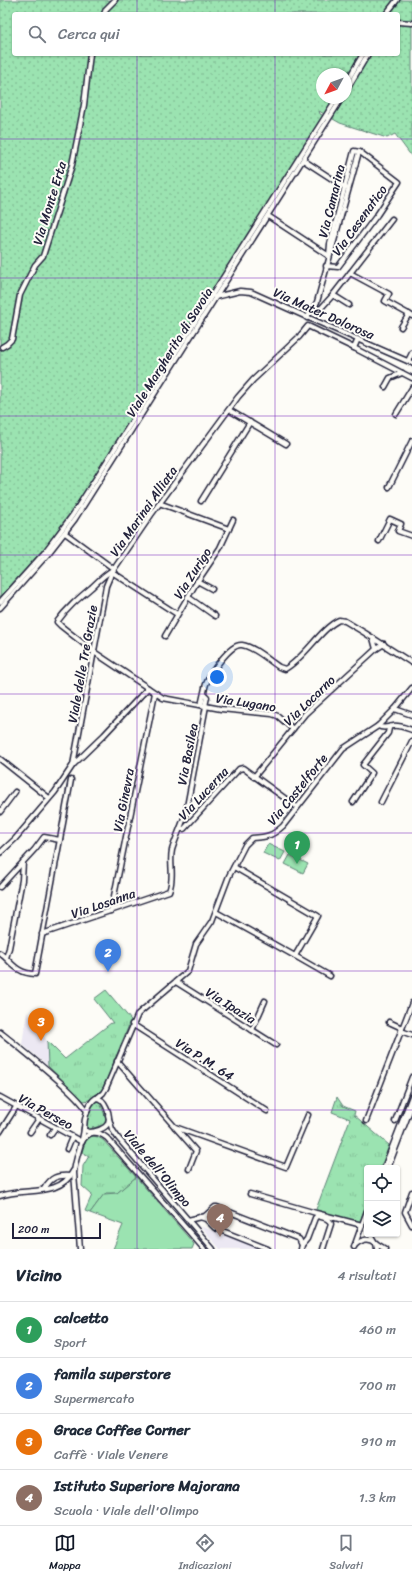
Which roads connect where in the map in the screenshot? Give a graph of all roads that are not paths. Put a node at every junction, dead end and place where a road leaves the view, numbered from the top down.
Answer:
1 (115, 0) edge
2 (397, 0) edge
3 (105, 12) edge
4 (388, 12) edge
5 (400, 22) edge
6 (412, 23) edge
7 (90, 56) edge
8 (362, 56) edge
9 (367, 56) edge
10 (352, 73) edge
11 (352, 81) edge
12 (333, 104) edge
13 (338, 104) edge
14 (354, 151) joint
15 (359, 152) junction
16 (303, 160) junction
17 (346, 188) junction
18 (268, 216) junction
19 (392, 219) dead end
20 (329, 256) junction
21 (326, 266) junction
22 (350, 273) junction
23 (333, 295) junction
24 (213, 296) junction
25 (349, 305) dead end
26 (410, 315) edge
27 (309, 320) junction
28 (401, 327) dead end
29 (358, 339) junction
30 (2, 347) dead end
31 (354, 348) junction
32 (412, 353) edge
33 (410, 362) edge
34 (402, 373) junction
35 (412, 378) edge
36 (385, 387) dead end
37 (412, 388) edge
38 (229, 410) junction
39 (396, 414) dead end
40 (250, 422) junction
41 (412, 441) edge
42 (286, 444) dead end
43 (389, 487) dead end
44 (201, 501) dead end
45 (160, 503) junction
46 (233, 520) dead end
47 (229, 529) junction
48 (65, 533) junction
49 (412, 536) edge
50 (379, 541) dead end
51 (113, 570) junction
52 (197, 581) junction
53 (212, 589) dead end
54 (188, 597) junction
55 (0, 602) edge
56 (0, 608) edge
57 (177, 614) junction
58 (215, 616) dead end
59 (165, 636) dead end
60 (373, 638) junction
61 (384, 644) junction
62 (376, 649) junction
63 (94, 652) junction
64 (412, 663) edge
65 (148, 688) junction
66 (412, 688) edge
67 (155, 692) junction
68 (204, 706) junction
69 (395, 709) junction
70 (412, 715) edge
71 (378, 726) junction
72 (389, 728) junction
73 (293, 729) junction
74 (412, 730) edge
75 (412, 741) edge
76 (0, 759) edge
77 (73, 765) junction
78 (254, 776) junction
79 (71, 780) dead end
80 (15, 792) dead end
81 (49, 798) junction
82 (353, 802) dead end
83 (381, 802) dead end
84 (297, 807) junction
85 (0, 812) edge
86 (181, 829) junction
87 (60, 840) junction
88 (0, 853) edge
89 (23, 862) junction
90 (234, 867) junction
91 (0, 887) edge
92 (169, 891) joint
93 (111, 911) junction
94 (216, 912) junction
95 (42, 934) junction
96 (0, 953) edge
97 (295, 956) junction
98 (6, 958) junction
99 (330, 976) dead end
100 (176, 982) junction
101 (265, 1001) dead end
102 (412, 1003) edge
103 (406, 1018) junction
104 (412, 1020) edge
105 (389, 1022) dead end
106 (132, 1024) junction
107 (402, 1029) junction
108 (252, 1030) junction
109 (0, 1032) edge
110 (412, 1035) edge
111 (276, 1045) dead end
112 (117, 1061) junction
113 (412, 1077) edge
114 (106, 1088) junction
115 (412, 1096) edge
116 (0, 1097) edge
117 (76, 1098) junction
118 (97, 1098) junction
119 (92, 1101) junction
120 (412, 1105) edge
121 (16, 1107) junction
122 (106, 1107) junction
123 (267, 1111) dead end
124 (87, 1112) junction
125 (308, 1115) dead end
126 (108, 1116) junction
127 (39, 1119) junction
128 (366, 1121) dead end
129 (395, 1121) dead end
130 (55, 1128) junction
131 (84, 1128) junction
132 (175, 1128) junction
133 (0, 1132) edge
134 (30, 1132) dead end
135 (92, 1132) junction
136 (50, 1135) dead end
137 (72, 1137) junction
138 (82, 1142) junction
139 (67, 1150) dead end
140 (385, 1165) edge
141 (389, 1165) edge
142 (74, 1167) junction
143 (189, 1169) dead end
144 (70, 1176) junction
145 (44, 1189) junction
146 (412, 1192) edge
147 (250, 1194) dead end
148 (0, 1196) edge
149 (200, 1217) junction
150 (188, 1220) junction
151 (364, 1220) edge
152 (412, 1225) edge
153 (362, 1226) junction
154 (372, 1237) edge
155 (375, 1242) junction
156 (301, 1247) edge
157 (353, 1248) edge
158 (80, 1249) edge
159 (204, 1249) edge
160 (213, 1249) edge
161 (268, 1249) edge
162 (323, 1249) edge
163 (377, 1249) edge
164 (385, 1249) edge

1 - 3 street
2 - 4 street
5 - 6 street
7 - 30 street, Via Monte Erta
8 - 10 street
9 - 11 street
12 - 24 street, Viale Margherita di Savoia
13 - 16 street, Viale Margherita di Savoia
14 - 15 street, Via Cesenatico
14 - 17 street, Via Camarina
15 - 17 street, Via Camarina
15 - 21 street, Via Cesenatico
16 - 17 street
16 - 18 street, Viale Margherita di Savoia
17 - 20 street, Via Camarina
18 - 20 street
18 - 24 street, Viale Margherita di Savoia
19 - 22 street
20 - 21 street, Via Camarina
21 - 27 street, Via Camarina
22 - 23 street
22 - 26 street
23 - 25 street
23 - 27 street
24 - 27 street, Via Mater Dolorosa
24 - 48 street, Viale Margherita di Savoia
24 - 55 street, Viale Margherita di Savoia
26 - 28 street
27 - 29 street, Via Mater Dolorosa, bridge
27 - 31 street
27 - 38 street, Via Marinai Alliata
29 - 31 street
29 - 33 street, Via Mater Dolorosa
31 - 34 street
32 - 33 street
34 - 35 street
34 - 36 street
37 - 39 street
38 - 40 street
38 - 45 street, Via Marinai Alliata
40 - 42 street
40 - 44 street
41 - 43 street
45 - 47 street
45 - 51 street, Via Marinai Alliata
46 - 47 street, Via Zurigo
47 - 52 street, Via Zurigo
48 - 51 street
48 - 56 street, Viale Margherita di Savoia
49 - 50 street
51 - 57 street
51 - 63 street, Viale delle Tre Grazie
51 - 63 street, Via Marinai Alliata
52 - 53 street
52 - 54 street, Via Zurigo
54 - 57 street, Via Zurigo
54 - 58 street
57 - 59 street, Via Zurigo
60 - 61 street
60 - 62 street
60 - 68 street, Via Basilea
61 - 62 street, Via Locarno
61 - 64 street
62 - 73 street, Via Locarno
63 - 65 street, Via Marinai Alliata
63 - 77 street, Viale delle Tre Grazie
65 - 67 street, Via Lugano
65 - 77 street
66 - 69 street, Via Castelforte
67 - 68 street, Via Lugano
67 - 93 street, Via Ginevra
68 - 73 street, Via Lugano
68 - 86 street, Via Basilea
69 - 70 street
69 - 71 street, Via Castelforte
71 - 72 street
71 - 84 street, Via Castelforte
72 - 74 street
72 - 82 street
73 - 78 street, Via Locarno
75 - 83 street
76 - 81 street
77 - 81 street
78 - 84 street, Via Lucerna
78 - 86 street, Via Lucerna
79 - 87 street
80 - 85 street
81 - 88 street
84 - 90 street, Via Castelforte
86 - 92 street, Via Basilea
87 - 89 street
87 - 95 street
89 - 91 street
89 - 98 street
90 - 94 street, Via Castelforte
90 - 97 street
92 - 93 street, Via Losanna
93 - 95 street, Via Losanna
94 - 97 street
94 - 100 street, Via Castelforte
95 - 98 street
96 - 98 street
97 - 99 street
100 - 106 street, Via Castelforte
100 - 108 street, Via Ipazia
101 - 108 street
102 - 103 street
103 - 104 street
103 - 107 street
105 - 107 street
106 - 112 street, Via Castelforte
106 - 123 street, Via P.M. 64
107 - 110 street
107 - 128 street
108 - 111 street, Via Ipazia
109 - 117 street
112 - 114 street, Via Castelforte
112 - 132 street
113 - 129 street
114 - 118 street, Via Castelforte
114 - 122 street, Via Castelforte
115 - 140 street
116 - 121 street, Via Perseo
117 - 119 street
117 - 124 street
118 - 119 street, Via Castelforte
118 - 122 street
119 - 124 street
120 - 141 street
121 - 127 street, Via Perseo
121 - 133 street
122 - 126 street, Viale dell'Olimpo
124 - 131 street
125 - 132 street
126 - 135 street
126 - 150 street, Viale dell'Olimpo
127 - 130 street, Via Perseo
127 - 134 street
130 - 136 street
130 - 137 street, Via Perseo
131 - 135 street, Viale dell'Olimpo
131 - 138 street
132 - 143 street
135 - 138 street
135 - 159 street, Viale dell'Olimpo
137 - 138 street, Via Perseo
137 - 139 street
138 - 142 street
142 - 144 street
142 - 158 street
144 - 145 street
144 - 145 street
145 - 148 street
146 - 152 street
147 - 153 street
149 - 150 street
149 - 156 street
149 - 161 street
150 - 160 street, Viale dell'Olimpo
151 - 153 street
153 - 157 street
154 - 155 street
155 - 157 street
155 - 163 street
155 - 164 street
156 - 162 street

